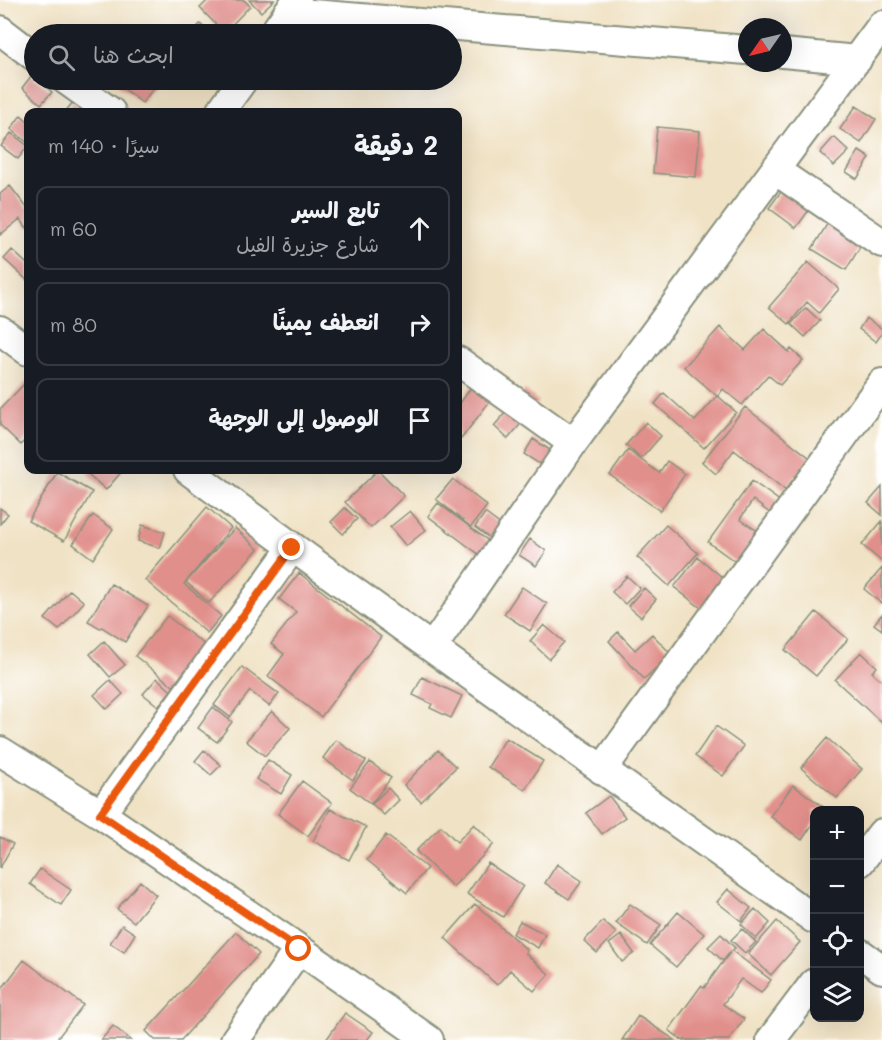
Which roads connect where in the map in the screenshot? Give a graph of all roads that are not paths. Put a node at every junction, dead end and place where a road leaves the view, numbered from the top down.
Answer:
1 (286, 16) edge
2 (394, 24) edge
3 (882, 25) edge
4 (462, 29) edge
5 (0, 30) edge
6 (24, 48) edge
7 (738, 49) edge
8 (792, 54) edge
9 (856, 60) junction
10 (80, 90) edge
11 (236, 90) edge
12 (105, 108) edge
13 (223, 108) edge
14 (775, 170) junction
15 (882, 243) edge
16 (0, 330) edge
17 (24, 348) edge
18 (462, 365) edge
19 (882, 383) edge
20 (573, 443) junction
21 (193, 474) edge
22 (292, 548) junction
23 (432, 648) junction
24 (0, 751) edge
25 (602, 770) junction
26 (100, 814) junction
27 (882, 833) edge
28 (862, 860) edge
29 (810, 916) edge
30 (299, 949) junction
31 (864, 956) edge
32 (882, 969) edge
33 (810, 988) edge
34 (235, 1040) edge
35 (429, 1040) edge
36 (771, 1040) edge

1 - 2 street
3 - 9 street
4 - 7 street
5 - 6 street
8 - 9 street
9 - 14 street
10 - 12 street
11 - 13 street
14 - 15 street
14 - 20 street
16 - 17 street
18 - 20 street
19 - 25 street
20 - 23 street
21 - 22 street
22 - 23 street
22 - 26 street
23 - 25 street
24 - 26 street
25 - 29 street
26 - 30 street
27 - 28 street
30 - 34 street
30 - 35 street
31 - 32 street
33 - 36 street

